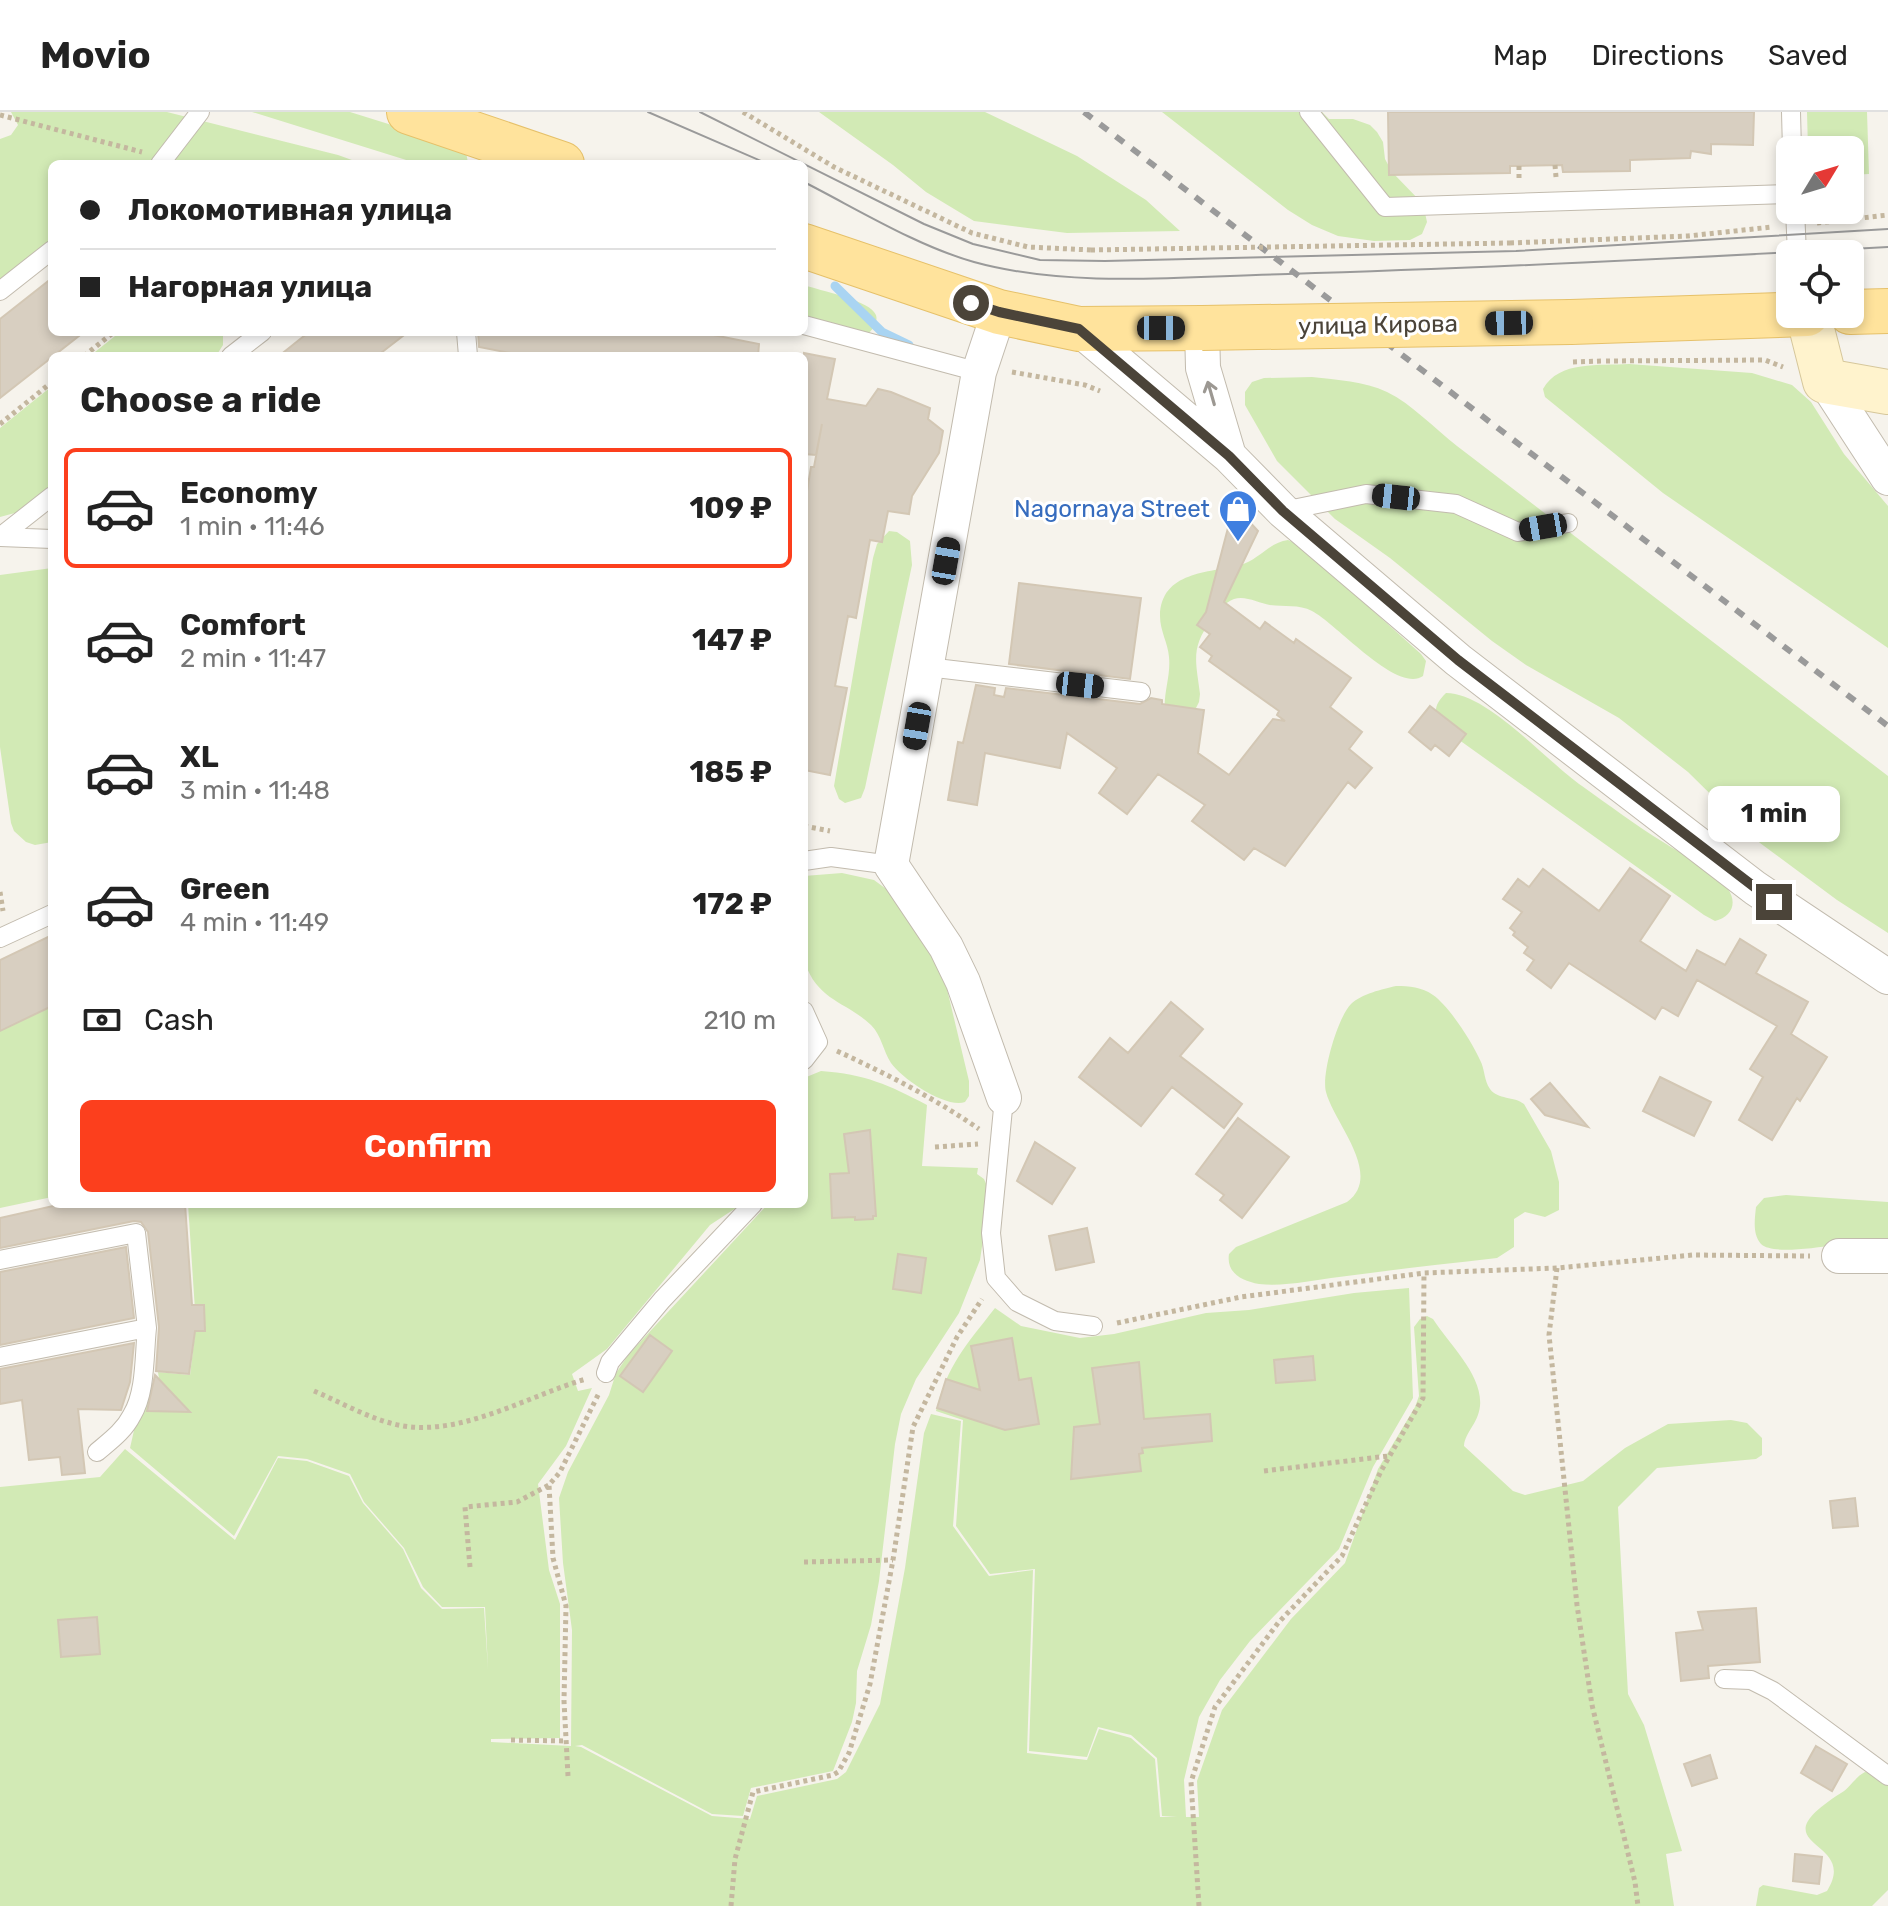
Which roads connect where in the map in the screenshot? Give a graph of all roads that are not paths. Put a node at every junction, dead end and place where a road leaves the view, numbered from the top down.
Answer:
1 (200, 112) edge
2 (409, 112) edge
3 (1309, 112) edge
4 (1791, 112) edge
5 (1792, 136) edge
6 (515, 157) edge
7 (164, 160) edge
8 (535, 160) edge
9 (1776, 194) edge
10 (808, 247) edge
11 (48, 253) edge
12 (0, 291) edge
13 (1888, 311) edge
14 (999, 312) junction
15 (1864, 312) edge
16 (1776, 315) edge
17 (808, 326) edge
18 (1196, 328) junction
19 (1812, 328) edge
20 (1079, 329) junction
21 (257, 336) edge
22 (236, 352) edge
23 (979, 372) junction
24 (1825, 381) junction
25 (1888, 392) edge
26 (1229, 456) junction
27 (1888, 478) edge
28 (48, 499) edge
29 (1283, 511) junction
30 (1568, 523) dead end
31 (48, 539) edge
32 (927, 667) junction
33 (1141, 692) dead end
34 (808, 860) edge
35 (891, 865) junction
36 (48, 916) edge
37 (0, 938) edge
38 (1888, 977) edge
39 (808, 1020) edge
40 (808, 1055) edge
41 (1004, 1098) joint
42 (749, 1208) edge
43 (1839, 1256) road end
44 (1888, 1256) edge
45 (0, 1260) edge
46 (1093, 1326) road end
47 (147, 1328) junction
48 (0, 1357) edge
49 (606, 1373) road end
50 (97, 1452) dead end
51 (1724, 1679) dead end
52 (1888, 1776) edge

1 - 7 lane
2 - 6 main road
3 - 9 lane
4 - 5 lane
6 - 8 main road
10 - 14 main road, улица Кирова
11 - 12 lane
13 - 15 main road
14 - 20 main road, улица Кирова
14 - 23 street
16 - 18 main road, улица Кирова, bridge
17 - 23 lane
18 - 20 main road, улица Кирова
26 -> 18 street
19 - 24 street
20 - 26 street
21 - 22 lane
23 - 32 street
24 - 25 street
24 - 27 street
26 - 29 street
28 - 31 lane
29 - 30 lane
29 - 38 street
32 - 33 lane
32 - 35 street
34 - 35 lane
35 - 41 street
36 - 37 lane
39 - 40 lane
41 - 46 lane
42 - 49 lane
43 - 44 street
45 - 47 lane
47 - 48 lane
47 - 50 lane
51 - 52 lane

